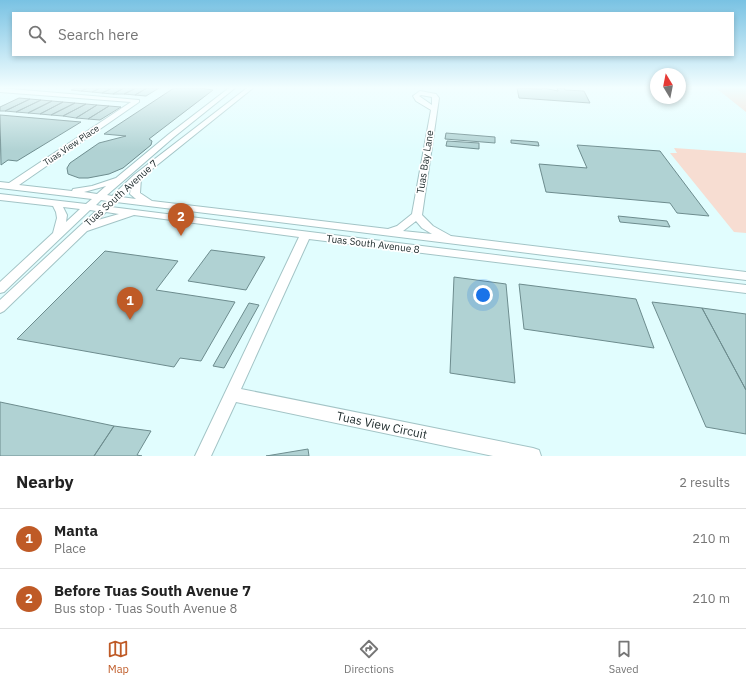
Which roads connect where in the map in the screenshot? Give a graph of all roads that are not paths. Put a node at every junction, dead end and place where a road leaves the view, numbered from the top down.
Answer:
1 (125, 109) edge
2 (205, 109) edge
3 (223, 109) edge
4 (433, 109) dead end
5 (123, 175) junction
6 (137, 177) junction
7 (0, 185) edge
8 (11, 186) junction
9 (62, 193) junction
10 (99, 197) junction
11 (0, 198) edge
12 (114, 199) junction
13 (56, 204) junction
14 (154, 204) junction
15 (87, 208) junction
16 (104, 209) junction
17 (138, 212) junction
18 (417, 215) junction
19 (80, 231) junction
20 (385, 233) junction
21 (56, 234) junction
22 (305, 235) junction
23 (453, 241) junction
24 (746, 276) edge
25 (0, 289) edge
26 (746, 289) edge
27 (0, 308) edge
28 (231, 394) junction
29 (203, 456) edge
30 (533, 456) edge

1 - 8 street, Tuas View Place
2 - 5 street, Tuas South Avenue 7
3 - 6 street, Tuas South Avenue 7
4 - 18 street, Tuas Bay Lane
5 - 9 street
5 - 10 street, Tuas South Avenue 7
6 - 12 street, Tuas South Avenue 7
6 - 14 street
7 - 8 street, Tuas South Avenue 8
8 - 9 street, Tuas South Avenue 8
9 - 10 street, Tuas South Avenue 8
10 - 12 street, Tuas South Avenue 8
10 - 15 street, Tuas South Avenue 7
11 - 13 street, Tuas South Avenue 8
12 - 14 street, Tuas South Avenue 8
12 - 16 street, Tuas South Avenue 7
13 - 15 street, Tuas South Avenue 8
13 - 21 street
14 - 20 street, Tuas South Avenue 8
15 - 16 street, Tuas South Avenue 8
15 - 21 street, Tuas South Avenue 7
16 - 17 street, Tuas South Avenue 8
16 - 19 street, Tuas South Avenue 7
17 - 19 street
17 - 22 street, Tuas South Avenue 8
18 - 20 street
18 - 23 street
19 - 27 street, Tuas South Avenue 7
20 - 23 street, Tuas South Avenue 8
21 - 25 street, Tuas South Avenue 7
22 - 26 street, Tuas South Avenue 8
22 - 28 street
23 - 24 street, Tuas South Avenue 8
28 - 29 street
28 - 30 street, Tuas View Circuit

